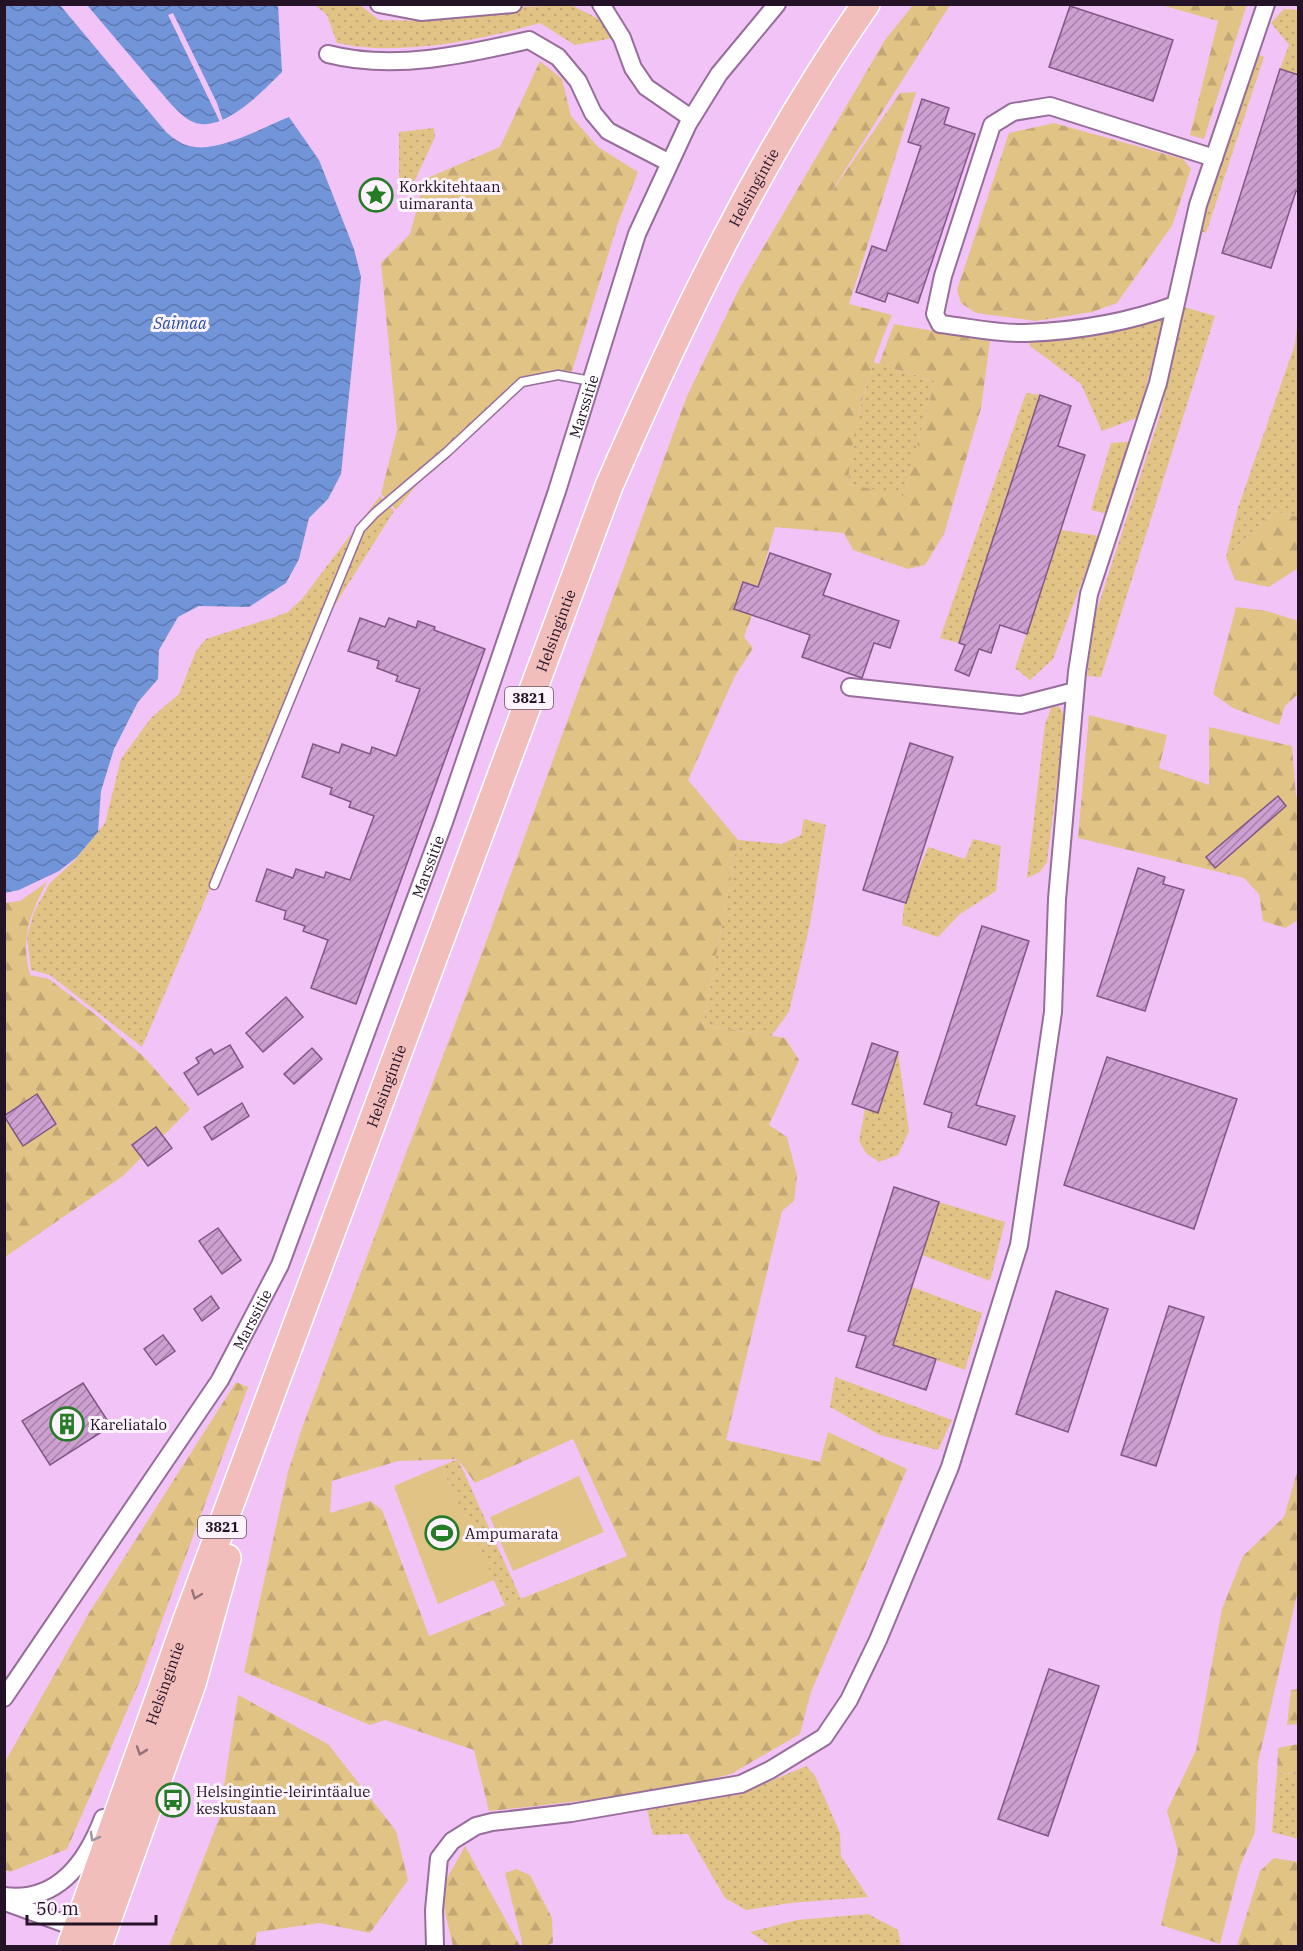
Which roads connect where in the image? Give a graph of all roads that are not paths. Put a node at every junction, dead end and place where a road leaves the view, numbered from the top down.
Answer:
1 (379, 4) edge
2 (513, 4) edge
3 (602, 4) edge
4 (777, 4) edge
5 (866, 4) edge
6 (1266, 4) edge
7 (328, 54) dead end
8 (691, 118) junction
9 (1214, 158) junction
10 (668, 162) junction
11 (1175, 305) junction
12 (591, 381) junction
13 (850, 687) dead end
14 (1075, 691) junction
15 (214, 885) dead end
16 (179, 1680) junction
17 (4, 1698) edge
18 (127, 1791) junction
19 (4, 1896) edge
20 (4, 1902) edge
21 (87, 1940) edge
22 (435, 1947) edge

1 - 2 street
3 - 8 street
4 - 8 street, Marssitie
5 - 16 main road, Helsingintie / 3821
6 - 9 street
7 - 10 street
8 - 10 street, Marssitie
9 - 11 street
9 - 11 street
10 - 12 street, Marssitie
11 - 14 street
12 - 15 lane
12 - 17 street, Marssitie
13 - 14 street
14 - 22 street
16 -> 18 main road, Helsingintie / 3821
16 - 21 main road, Helsingintie / 3821
18 -> 19 street
18 - 21 main road, Helsingintie / 3821
20 - 21 street

